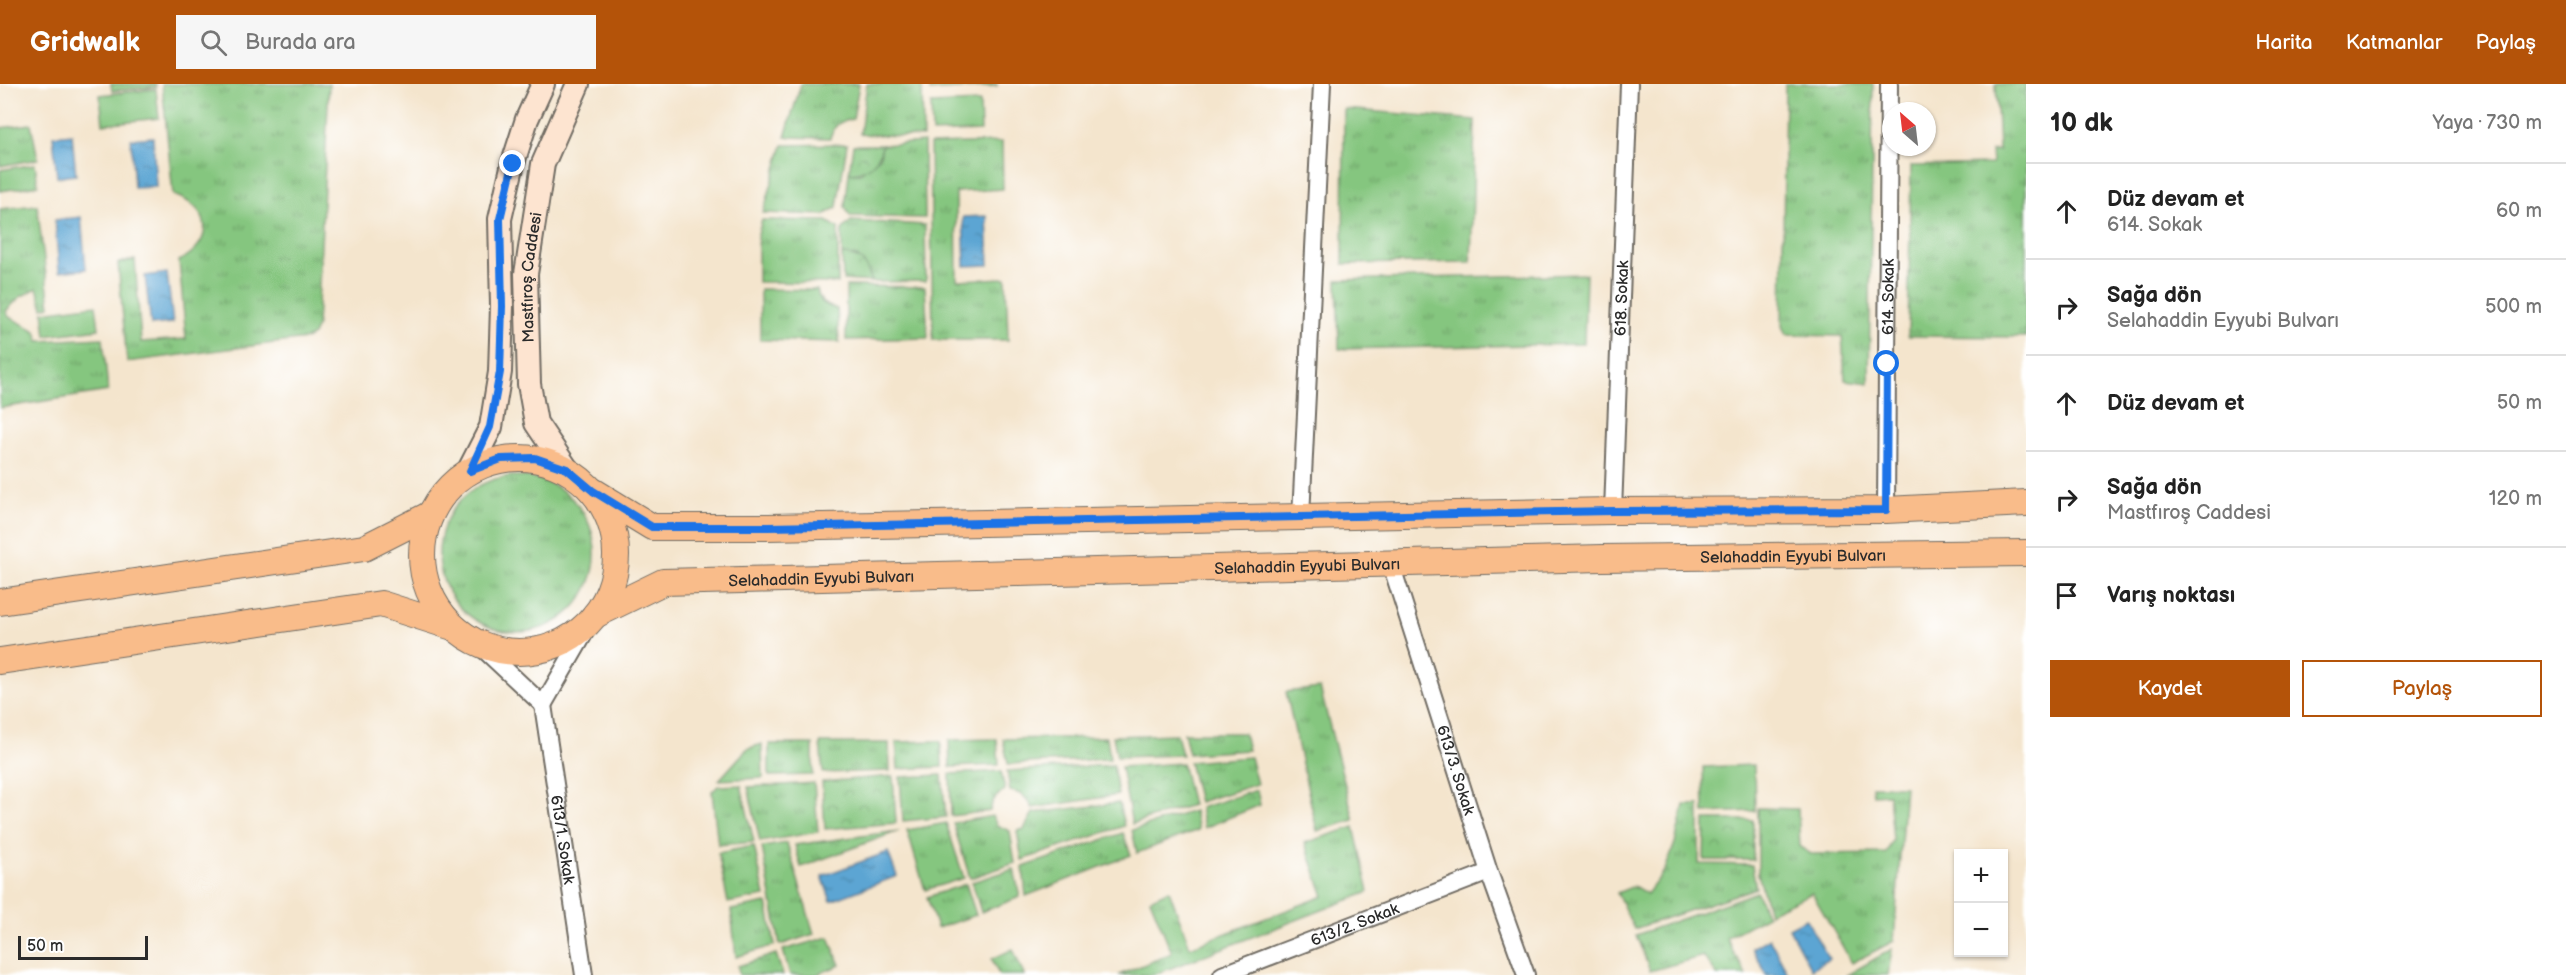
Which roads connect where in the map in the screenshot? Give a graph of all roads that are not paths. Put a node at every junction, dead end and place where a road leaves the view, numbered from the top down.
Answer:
1 (543, 84) edge
2 (578, 84) edge
3 (1322, 84) edge
4 (1629, 84) edge
5 (1889, 84) edge
6 (567, 469) junction
7 (470, 471) junction
8 (593, 491) junction
9 (2026, 503) edge
10 (1886, 510) junction
11 (1613, 511) junction
12 (429, 515) junction
13 (1301, 517) junction
14 (2026, 553) edge
15 (1390, 564) junction
16 (0, 602) edge
17 (595, 615) junction
18 (453, 627) junction
19 (478, 644) junction
20 (0, 661) edge
21 (543, 705) junction
22 (1489, 872) junction
23 (584, 975) edge
24 (1222, 975) edge
25 (1526, 975) edge

1 - 7 main road, Mastfıroş Caddesi
2 - 6 main road, Mastfıroş Caddesi
3 - 13 street
4 - 11 street, 618. Sokak
5 - 10 street, 614. Sokak
6 - 7 main road
6 - 8 main road
7 - 12 main road
8 - 13 main road
8 - 17 main road
9 - 10 main road
10 - 11 main road
11 - 13 main road
12 - 16 main road
12 - 18 main road
14 - 15 main road, Selahaddin Eyyubi Bulvarı
15 - 17 main road, Selahaddin Eyyubi Bulvarı
15 - 22 street, 613/3. Sokak
17 - 19 main road
17 - 21 street
18 - 19 main road
18 - 20 main road
19 - 21 street
21 - 23 street, 613/1. Sokak
22 - 24 street, 613/2. Sokak
22 - 25 street, 613/3. Sokak

